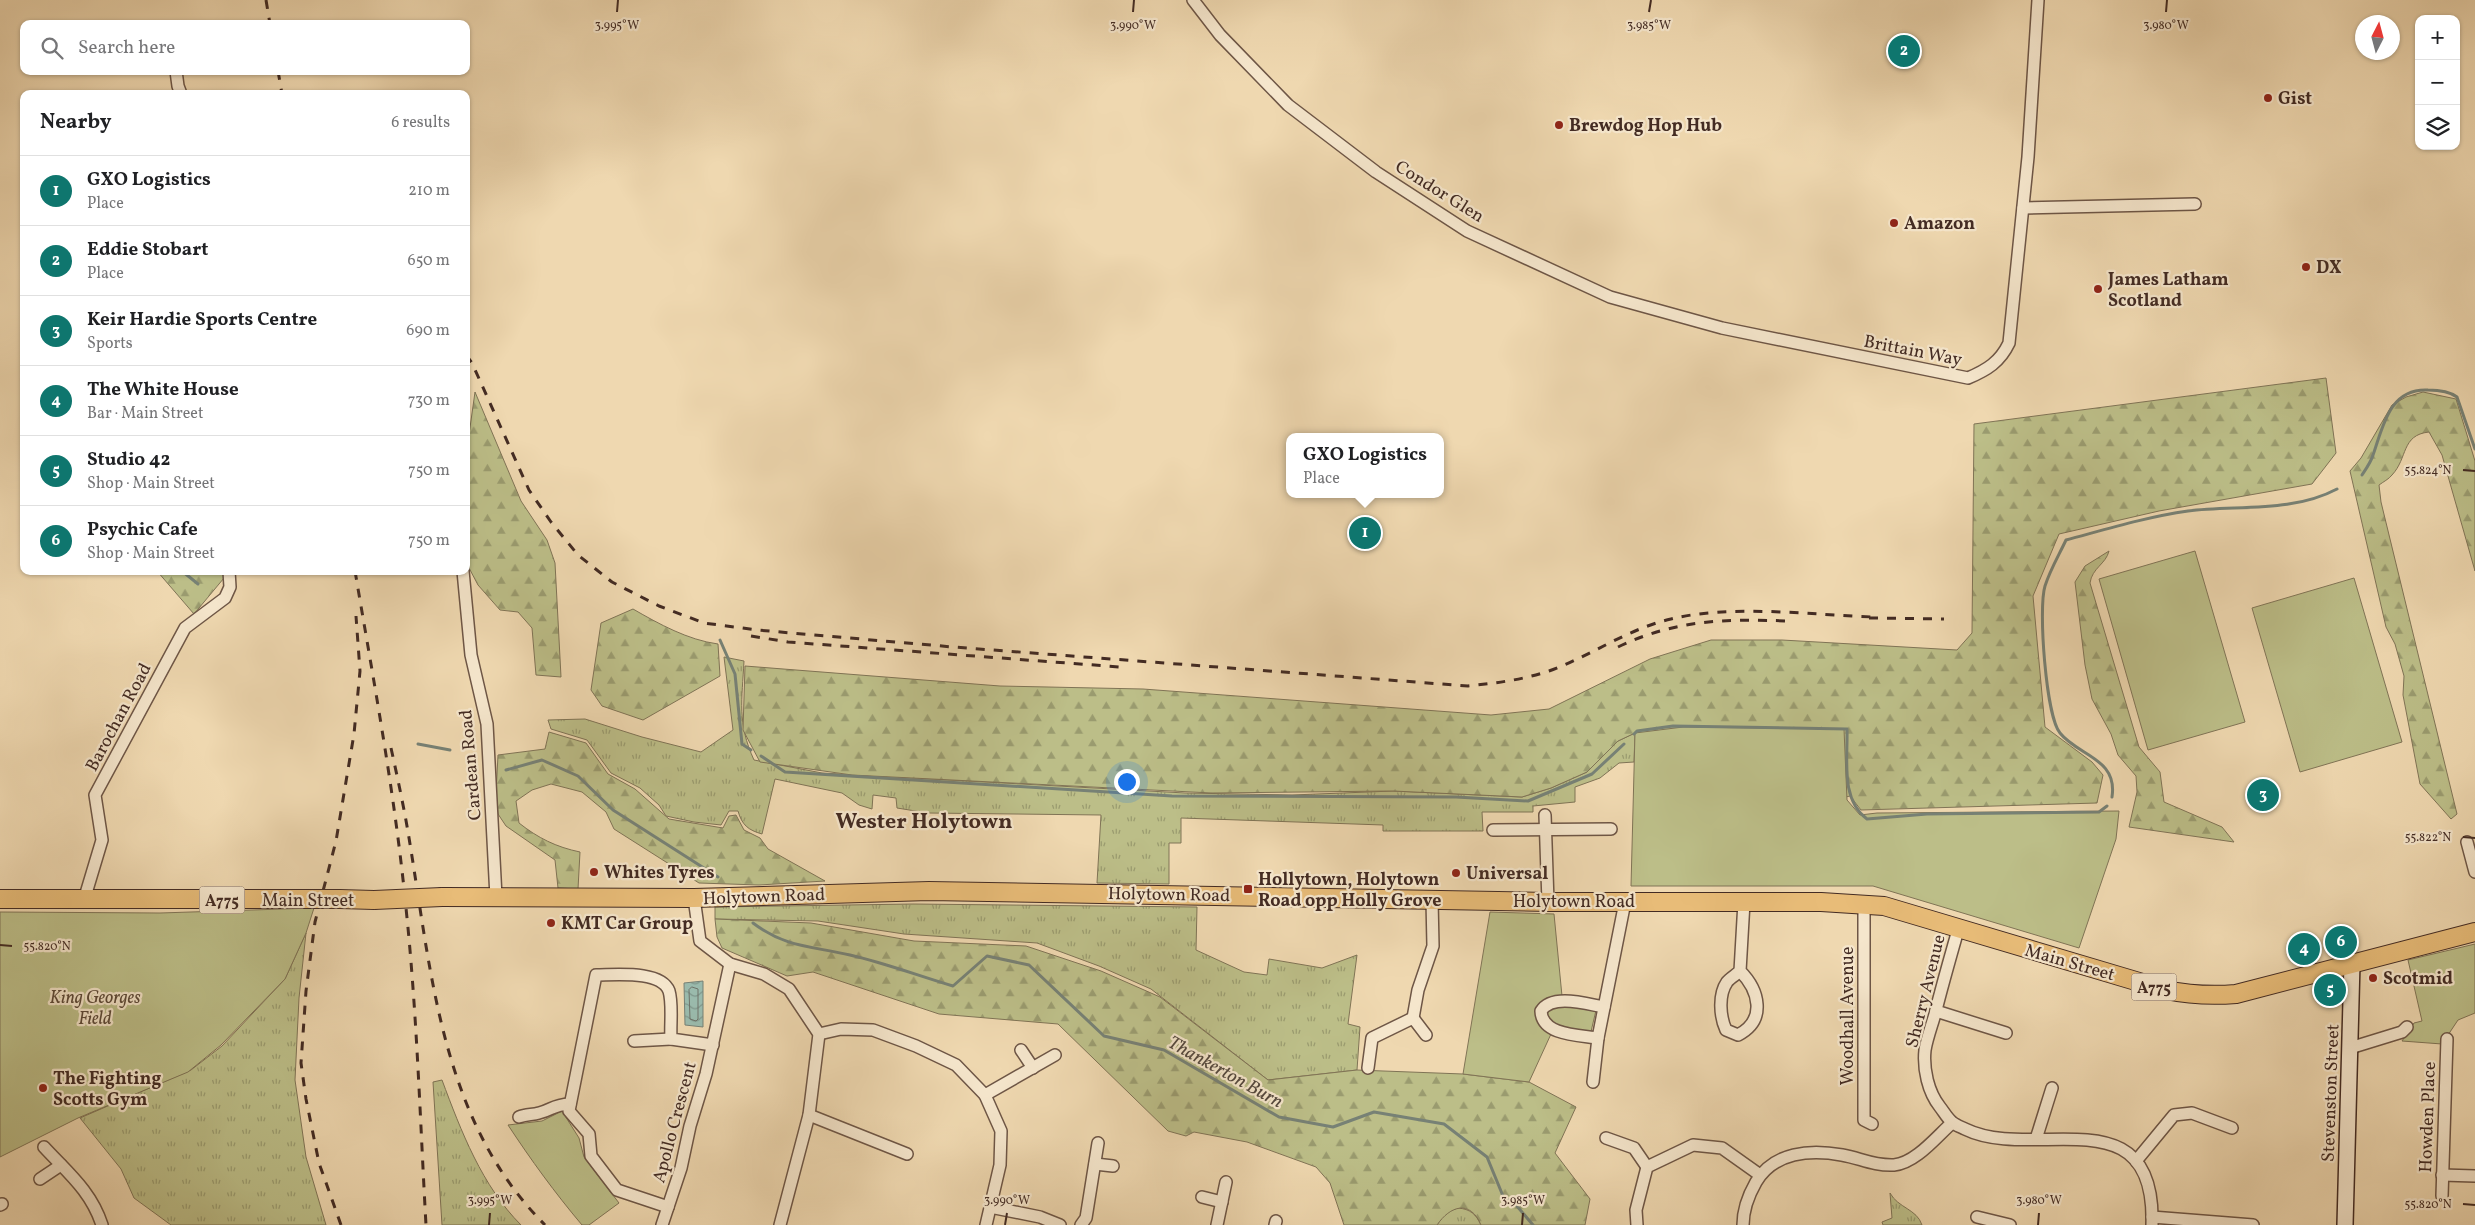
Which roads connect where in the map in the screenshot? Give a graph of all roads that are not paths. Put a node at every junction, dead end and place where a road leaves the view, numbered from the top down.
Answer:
1 (1192, 0) edge
2 (2038, 0) edge
3 (177, 75) edge
4 (180, 90) edge
5 (2195, 204) dead end
6 (2023, 208) junction
7 (1722, 328) joint
8 (229, 575) edge
9 (463, 575) edge
10 (1545, 814) dead end
11 (1611, 829) dead end
12 (1493, 830) dead end
13 (1545, 830) junction
14 (2467, 842) dead end
15 (2475, 872) edge
16 (496, 897) junction
17 (694, 898) junction
18 (0, 899) edge
19 (84, 900) junction
20 (1432, 900) junction
21 (1548, 902) junction
22 (1625, 902) junction
23 (1744, 902) junction
24 (1864, 904) junction
25 (1958, 930) junction
26 (2475, 932) edge
27 (2352, 962) junction
28 (730, 964) junction
29 (1740, 971) junction
30 (1604, 1007) junction
31 (1936, 1011) junction
32 (1413, 1018) junction
33 (2407, 1027) dead end
34 (2006, 1033) dead end
35 (819, 1034) junction
36 (1426, 1035) dead end
37 (1598, 1038) junction
38 (671, 1039) junction
39 (2447, 1039) dead end
40 (634, 1041) dead end
41 (713, 1045) junction
42 (2350, 1048) junction
43 (1021, 1050) dead end
44 (1055, 1055) dead end
45 (1034, 1068) junction
46 (1368, 1068) dead end
47 (1593, 1082) dead end
48 (2052, 1088) dead end
49 (985, 1095) junction
50 (570, 1104) junction
51 (809, 1115) junction
52 (519, 1116) dead end
53 (1952, 1123) junction
54 (1872, 1124) dead end
55 (2232, 1128) dead end
56 (1606, 1138) dead end
57 (2036, 1139) junction
58 (1098, 1144) dead end
59 (44, 1147) dead end
60 (907, 1154) dead end
61 (2136, 1161) junction
62 (1095, 1164) junction
63 (61, 1165) junction
64 (1113, 1166) dead end
65 (1647, 1167) junction
66 (2442, 1175) junction
67 (1760, 1176) junction
68 (2475, 1176) edge
69 (40, 1179) dead end
70 (1226, 1182) dead end
71 (2442, 1196) dead end
72 (1202, 1197) dead end
73 (1222, 1202) junction
74 (668, 1207) junction
75 (990, 1207) junction
76 (1977, 1217) dead end
77 (2152, 1221) edge
78 (1994, 1223) edge
79 (102, 1225) edge
80 (662, 1225) edge
81 (780, 1225) edge
82 (986, 1225) edge
83 (1060, 1225) edge
84 (1080, 1225) edge
85 (1217, 1225) edge
86 (1637, 1225) edge
87 (1743, 1225) edge
88 (2010, 1225) edge
89 (2253, 1225) edge
90 (2345, 1225) edge

1 - 7 street, Condor Glen
2 - 6 street, Brittain Way
3 - 4 street
5 - 6 street
6 - 7 street, Brittain Way
8 - 19 street, Barochan Road
9 - 16 street, Cardean Road
10 - 13 street
11 - 13 street
12 - 13 street
13 - 21 street
14 - 15 street
16 - 17 main road, Holytown Road / A775
16 - 19 main road, Main Street / A775, bridge
17 - 20 main road, Holytown Road / A775
17 - 28 street
18 - 19 main road, Main Street / A775
20 - 21 main road, Holytown Road / A775
20 - 32 street
21 - 22 main road, Holytown Road / A775
22 - 23 main road, Holytown Road / A775
22 - 30 street
23 - 24 main road, Holytown Road / A775
23 - 29 street
24 - 25 main road, Holytown Road / A775
24 - 54 street, Woodhall Avenue
25 - 27 main road, Main Street / A775
25 - 31 street, Sherry Avenue
26 - 27 main road, Main Street / A775
27 - 42 main road, Stevenston Street
28 - 35 street
28 - 41 street, Apollo Crescent
29 - 29 street
30 - 37 street
30 - 37 street
31 - 34 street
31 - 53 street, Sherry Avenue
32 - 36 street
32 - 46 street
33 - 42 street
35 - 49 street
35 - 51 street
37 - 47 street
38 - 40 street, Apollo Crescent
38 - 41 street, Apollo Crescent
38 - 50 street, Apollo Crescent
39 - 66 street, Howden Place
41 - 74 street, Apollo Crescent
42 - 90 main road, Stevenston Street
43 - 45 street
44 - 45 street
45 - 49 street
48 - 57 street
49 - 75 street
50 - 52 street
50 - 74 street, Apollo Crescent
51 - 60 street
51 - 81 street
53 - 57 street, Sherry Avenue
53 - 67 street
55 - 61 street
56 - 65 street
57 - 61 street, Sherry Avenue
58 - 62 street
59 - 63 street
61 - 77 street
62 - 64 street
62 - 84 street
63 - 69 street
63 - 79 street
65 - 67 street
65 - 86 street
66 - 68 street
66 - 71 street, Howden Place
67 - 87 street
70 - 73 street
72 - 73 street
73 - 85 street
74 - 80 street, Apollo Crescent
75 - 82 street
75 - 83 street
76 - 78 street
77 - 89 street
78 - 88 street

